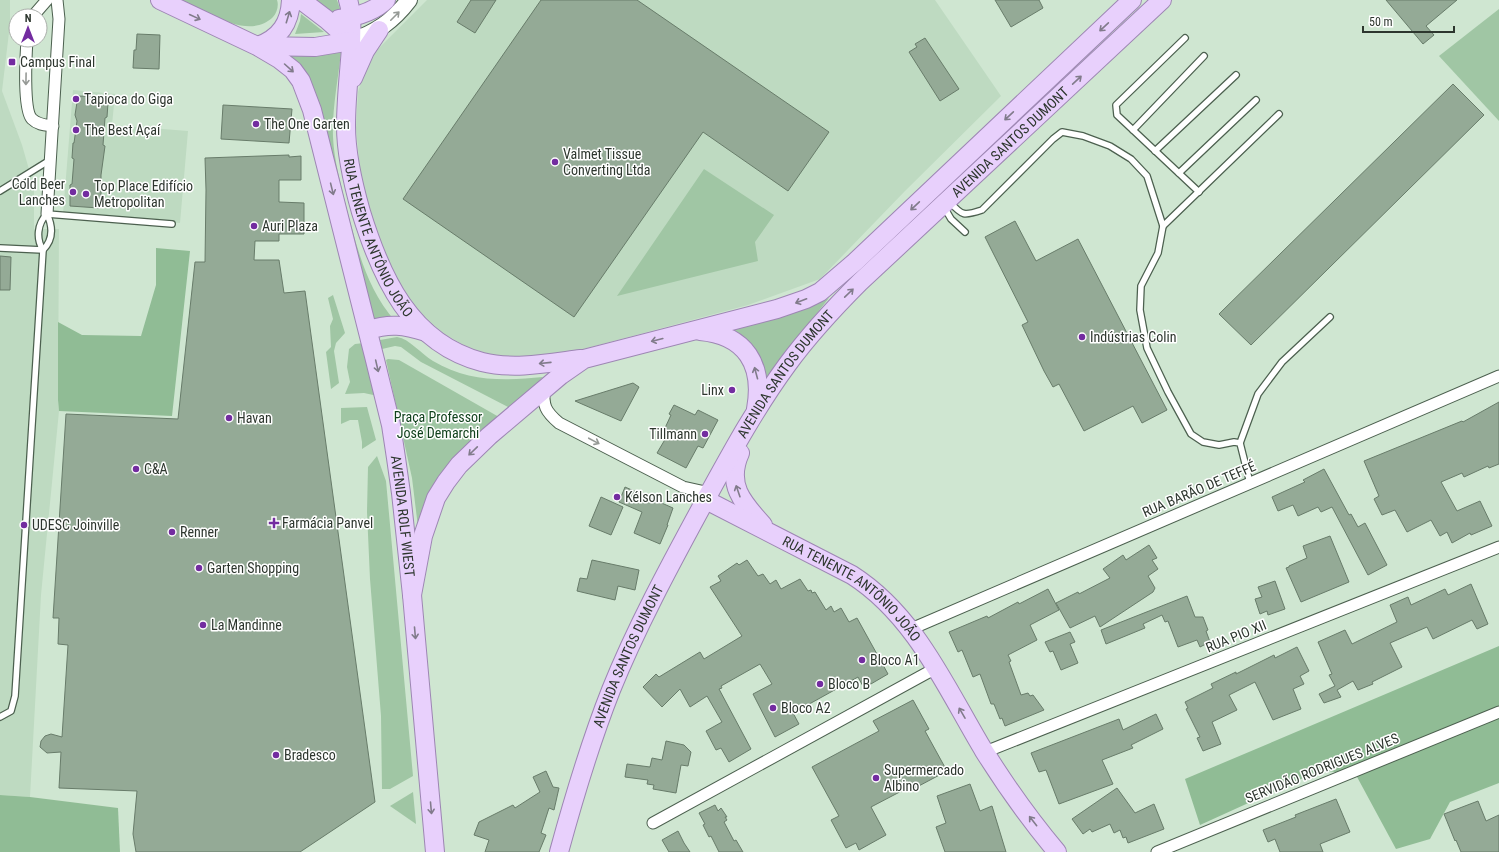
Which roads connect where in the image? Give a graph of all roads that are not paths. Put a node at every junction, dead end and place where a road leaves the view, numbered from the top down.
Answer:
1 (47, 0) edge
2 (57, 0) edge
3 (160, 0) edge
4 (291, 0) edge
5 (301, 0) edge
6 (386, 0) edge
7 (409, 0) edge
8 (1162, 0) edge
9 (1125, 4) edge
10 (40, 8) edge
11 (350, 9) edge
12 (326, 19) junction
13 (379, 30) junction
14 (1185, 38) dead end
15 (351, 41) junction
16 (257, 46) junction
17 (27, 48) edge
18 (1204, 56) dead end
19 (1236, 75) dead end
20 (348, 91) junction
21 (1256, 100) dead end
22 (1279, 114) dead end
23 (53, 126) junction
24 (1133, 130) junction
25 (1155, 151) junction
26 (50, 160) junction
27 (1179, 172) junction
28 (0, 191) edge
29 (1199, 192) junction
30 (946, 203) junction
31 (47, 214) junction
32 (172, 224) dead end
33 (1163, 226) junction
34 (965, 232) dead end
35 (0, 248) edge
36 (43, 250) junction
37 (1330, 318) dead end
38 (368, 330) junction
39 (695, 330) junction
40 (426, 332) junction
41 (584, 359) junction
42 (787, 365) junction
43 (1499, 376) edge
44 (544, 388) junction
45 (756, 411) junction
46 (1240, 443) junction
47 (1250, 483) junction
48 (708, 496) junction
49 (770, 533) junction
50 (1499, 547) edge
51 (412, 595) junction
52 (911, 629) junction
53 (936, 668) junction
54 (1499, 712) edge
55 (0, 717) edge
56 (985, 752) junction
57 (653, 823) dead end
58 (435, 852) edge
59 (559, 852) edge
60 (1057, 852) edge
61 (1157, 852) edge

1 - 10 street
2 - 23 street
3 -> 16 main road, AVENIDA ROLF WIEST
16 -> 4 main road
5 - 12 main road
6 - 11 main road
13 -> 7 street
30 -> 8 main road, AVENIDA SANTOS DUMONT
9 -> 39 main road, AVENIDA SANTOS DUMONT
11 - 12 main road
11 - 15 main road, RUA TENENTE ANTÔNIO JOÃO
12 - 15 main road
13 - 15 street
13 - 20 main road
14 - 24 lane
15 - 16 main road
15 - 20 main road, RUA TENENTE ANTÔNIO JOÃO
16 -> 38 main road, AVENIDA ROLF WIEST
17 -> 23 street
18 - 24 lane
19 - 25 lane
20 - 40 main road, RUA TENENTE ANTÔNIO JOÃO
21 - 27 lane
22 - 29 lane
23 - 26 street
24 - 25 lane
25 - 27 lane
26 - 28 lane
26 - 31 street
27 - 29 lane
29 - 33 lane
30 - 33 lane
30 - 34 lane
42 -> 30 main road, AVENIDA SANTOS DUMONT
31 - 32 lane
31 - 36 lane
31 - 36 lane
33 - 46 lane
35 - 36 lane
36 - 55 lane
37 - 46 lane
38 - 40 main road
38 -> 51 main road, AVENIDA ROLF WIEST
39 -> 41 main road, AVENIDA SANTOS DUMONT
45 -> 39 main road
41 -> 40 main road, RUA TENENTE ANTÔNIO JOÃO
41 - 44 main road
42 - 45 main road, AVENIDA SANTOS DUMONT
49 -> 42 main road
43 - 47 street, RUA BARÃO DE TEFFÉ
44 -> 48 street, RUA TENENTE ANTÔNIO JOÃO
44 -> 51 main road
45 - 48 main road, AVENIDA SANTOS DUMONT
46 - 47 lane
47 - 52 street, RUA BARÃO DE TEFFÉ
48 - 49 main road, RUA TENENTE ANTÔNIO JOÃO
48 - 59 main road, AVENIDA SANTOS DUMONT
49 - 52 main road, RUA TENENTE ANTÔNIO JOÃO
50 - 56 street, RUA PIO XII
51 -> 58 main road, AVENIDA ROLF WIEST
52 - 53 main road, RUA TENENTE ANTÔNIO JOÃO
56 -> 53 main road, RUA TENENTE ANTÔNIO JOÃO
53 - 57 street
54 - 61 street, SERVIDÃO RODRIGUES ALVES
60 -> 56 main road, RUA TENENTE ANTÔNIO JOÃO

